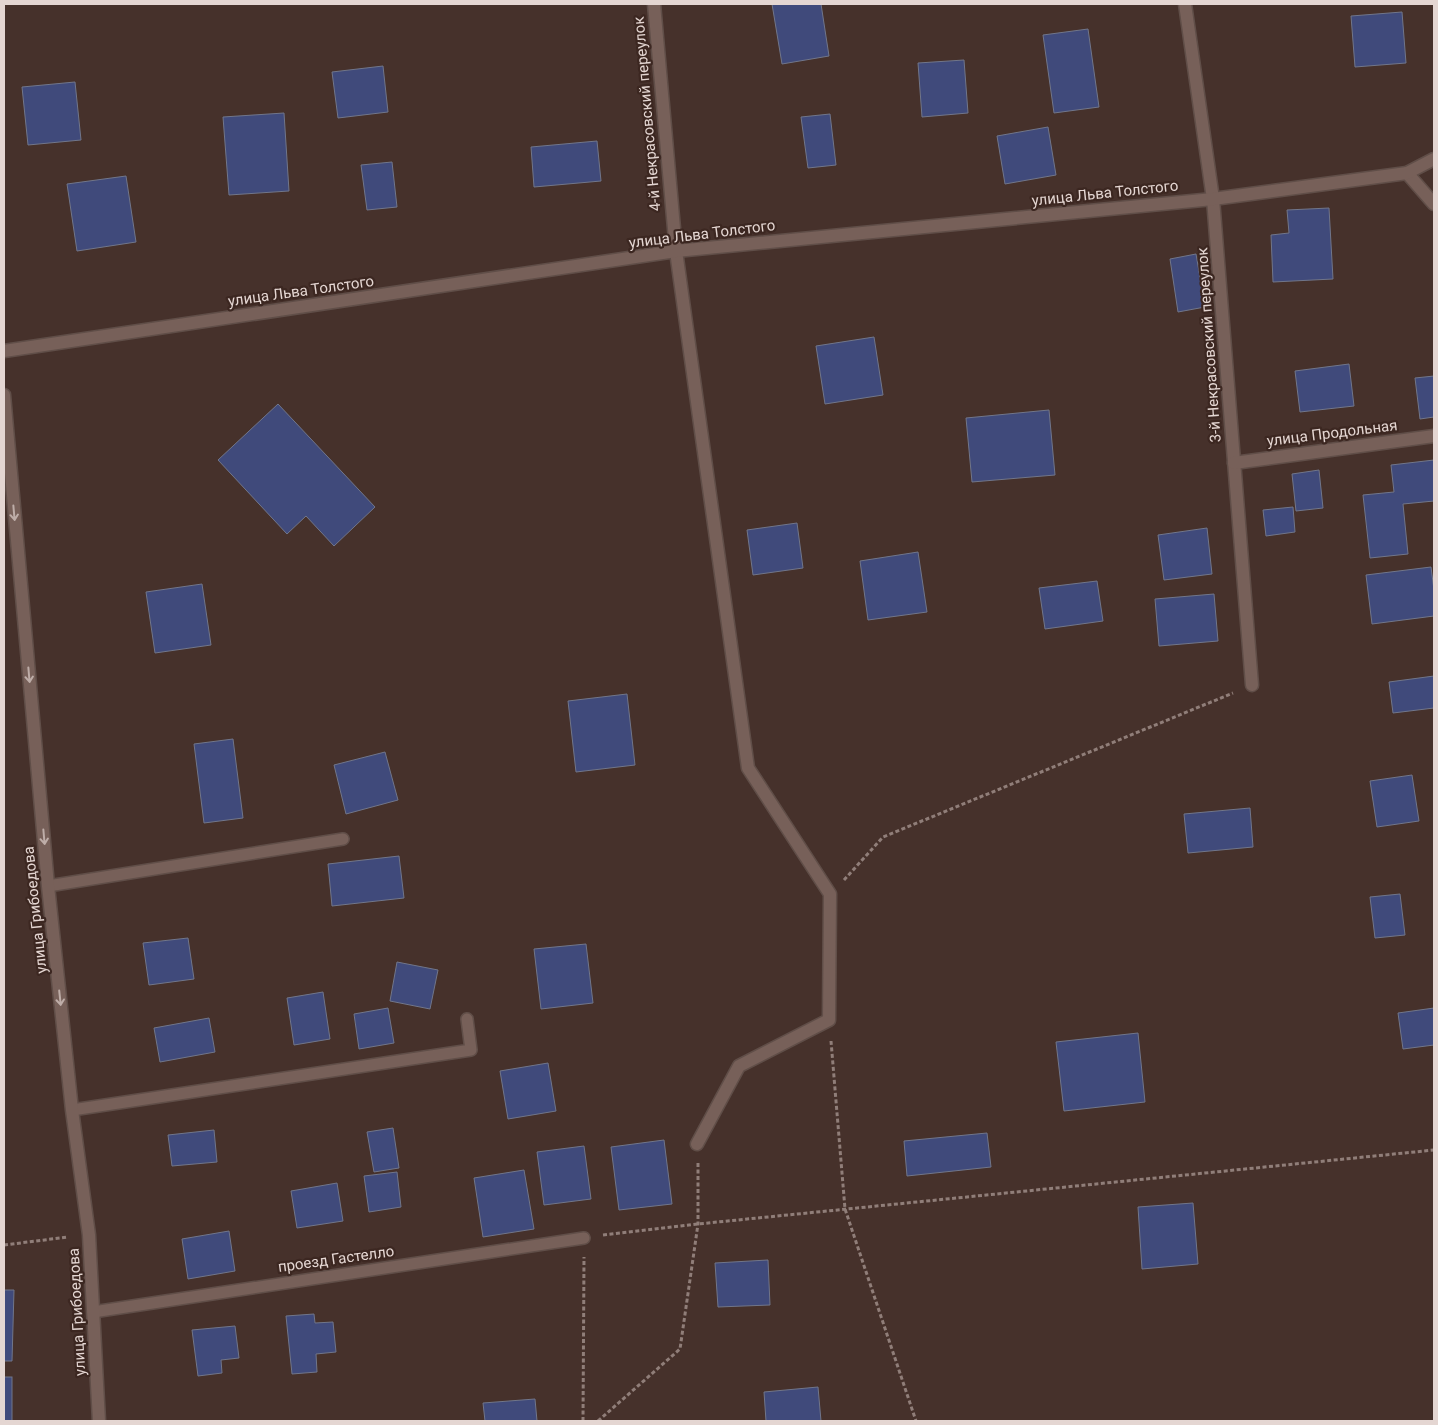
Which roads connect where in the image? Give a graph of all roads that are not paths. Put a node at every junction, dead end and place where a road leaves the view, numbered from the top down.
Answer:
1 (654, 4) edge
2 (1186, 4) edge
3 (1434, 159) edge
4 (1407, 172) junction
5 (1213, 199) junction
6 (1434, 204) edge
7 (676, 251) junction
8 (4, 351) edge
9 (4, 395) edge
10 (1434, 436) edge
11 (1234, 463) junction
12 (1252, 685) road end
13 (343, 839) dead end
14 (48, 886) junction
15 (467, 1019) dead end
16 (72, 1110) junction
17 (698, 1144) road end
18 (584, 1238) road end
19 (93, 1312) junction
20 (99, 1421) edge

1 - 7 street, 4-й Некрасовский переулок
2 - 5 street, 3-й Некрасовский переулок
3 - 4 street, улица Льва Толстого
4 - 5 street, улица Льва Толстого
4 - 6 street
5 - 7 street, улица Льва Толстого
5 - 11 street, 3-й Некрасовский переулок
7 - 8 street, улица Льва Толстого
7 - 17 street, 4-й Некрасовский переулок
9 -> 14 street, улица Грибоедова
10 - 11 street, улица Продольная
11 - 12 street, 3-й Некрасовский переулок
13 - 14 lane
14 -> 16 street, улица Грибоедова
15 - 16 lane
16 - 19 street, улица Грибоедова
18 - 19 lane, проезд Гастелло
19 - 20 street, улица Грибоедова

